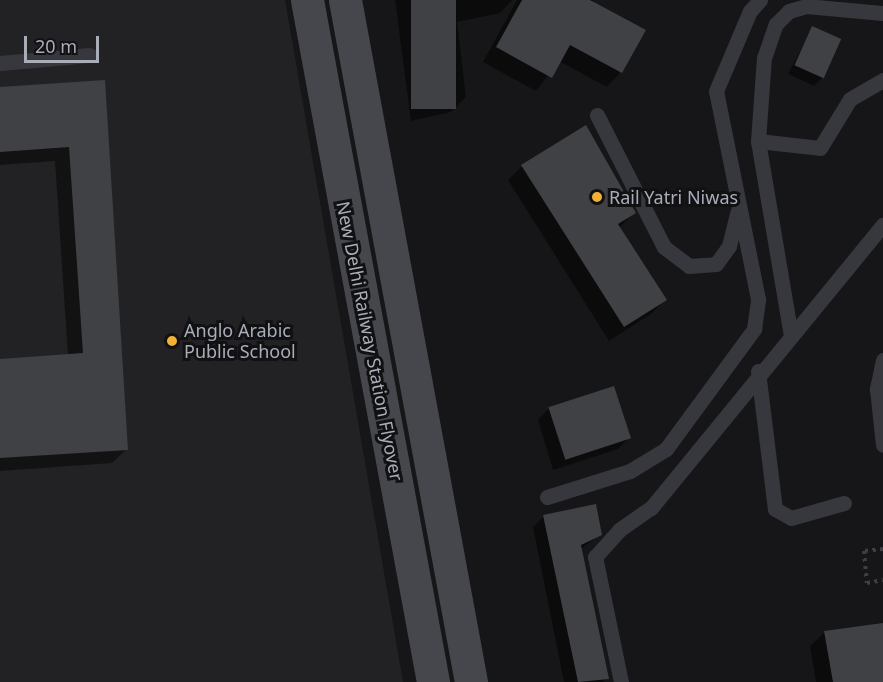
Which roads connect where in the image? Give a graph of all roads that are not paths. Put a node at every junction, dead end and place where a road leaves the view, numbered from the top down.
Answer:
1 (307, 0) edge
2 (345, 0) edge
3 (760, 0) edge
4 (883, 13) edge
5 (90, 55) dead end
6 (0, 63) edge
7 (883, 80) edge
8 (597, 115) dead end
9 (758, 141) junction
10 (739, 208) junction
11 (883, 225) edge
12 (791, 336) junction
13 (883, 360) edge
14 (758, 371) junction
15 (883, 445) edge
16 (547, 497) dead end
17 (844, 503) dead end
18 (434, 682) edge
19 (471, 682) edge
20 (621, 682) edge

1 - 18 main road, New Delhi Railway Station Flyover
2 - 19 main road, New Delhi Railway Station Flyover
3 - 10 lane
4 - 9 lane
5 - 6 lane
7 - 9 lane
8 - 10 lane
9 - 12 lane
10 - 16 lane
11 - 12 lane
12 - 14 lane
13 - 15 lane
14 - 17 lane
14 - 20 lane

